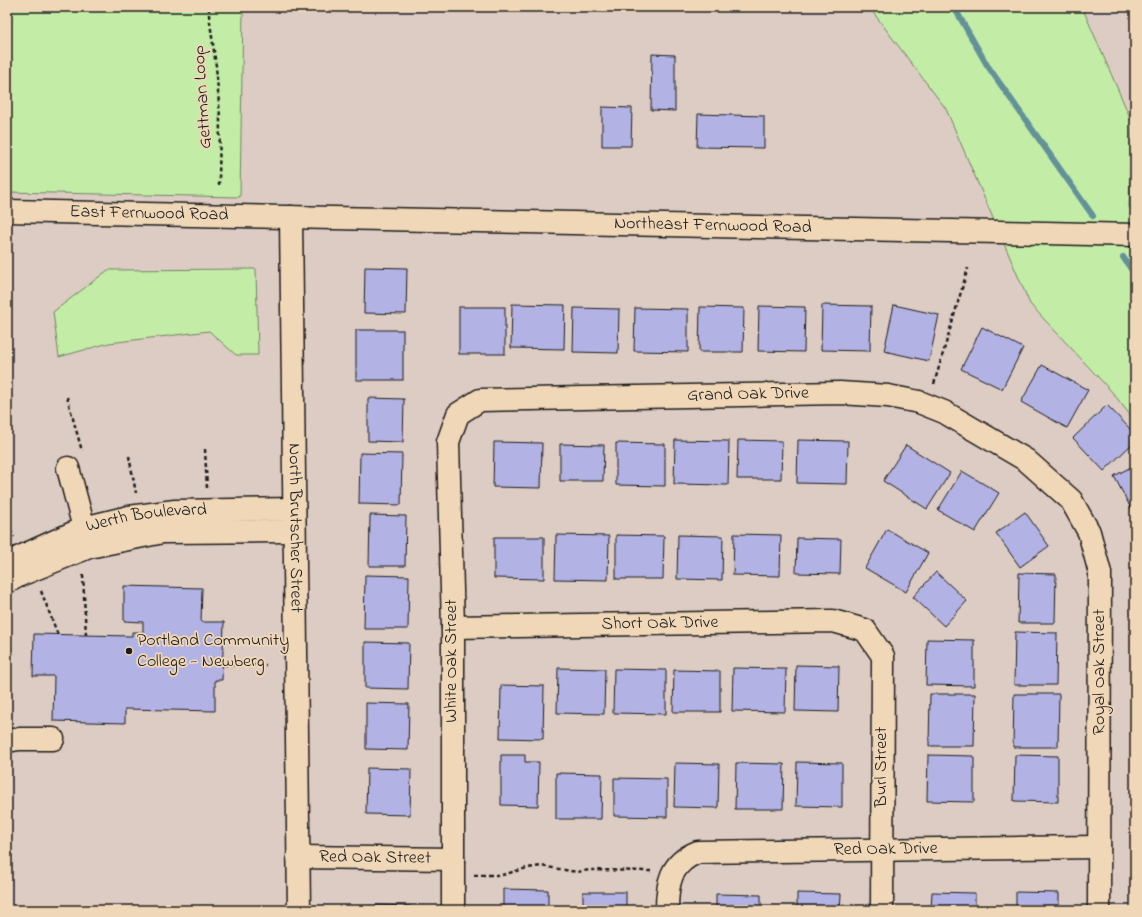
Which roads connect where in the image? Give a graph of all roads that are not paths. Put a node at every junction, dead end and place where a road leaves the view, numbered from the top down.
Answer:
1 (7, 211) edge
2 (291, 217) junction
3 (1135, 235) edge
4 (458, 414) joint
5 (1026, 460) joint
6 (68, 468) dead end
7 (294, 509) junction
8 (84, 528) junction
9 (294, 531) junction
10 (7, 563) edge
11 (7, 582) edge
12 (453, 627) junction
13 (865, 630) joint
14 (52, 739) dead end
15 (7, 741) edge
16 (1099, 847) junction
17 (882, 850) junction
18 (298, 857) junction
19 (453, 867) junction
20 (299, 910) edge
21 (454, 910) edge
22 (668, 910) edge
23 (882, 910) edge
24 (1099, 910) edge

1 - 2 street, East Fernwood Road
2 - 3 street, Northeast Fernwood Road
2 - 7 street, North Brutscher Street
4 - 5 street, Grand Oak Drive
4 - 12 street, White Oak Street
5 - 16 street, Royal Oak Street
6 - 8 street
7 - 8 street, Werth Boulevard
7 - 9 street, North Brutscher Street
8 - 10 street, Werth Boulevard
9 - 11 street, Werth Boulevard
9 - 18 street, North Brutscher Street
12 - 13 street, Short Oak Drive
12 - 19 street, White Oak Street
13 - 17 street, Burl Street
14 - 15 street
16 - 17 street, Red Oak Drive
16 - 24 street, Royal Oak Street
17 - 22 street, Red Oak Drive
17 - 23 street, Burl Street
18 - 19 street, Red Oak Street
18 - 20 street, North Brutscher Street
19 - 21 street, White Oak Street

